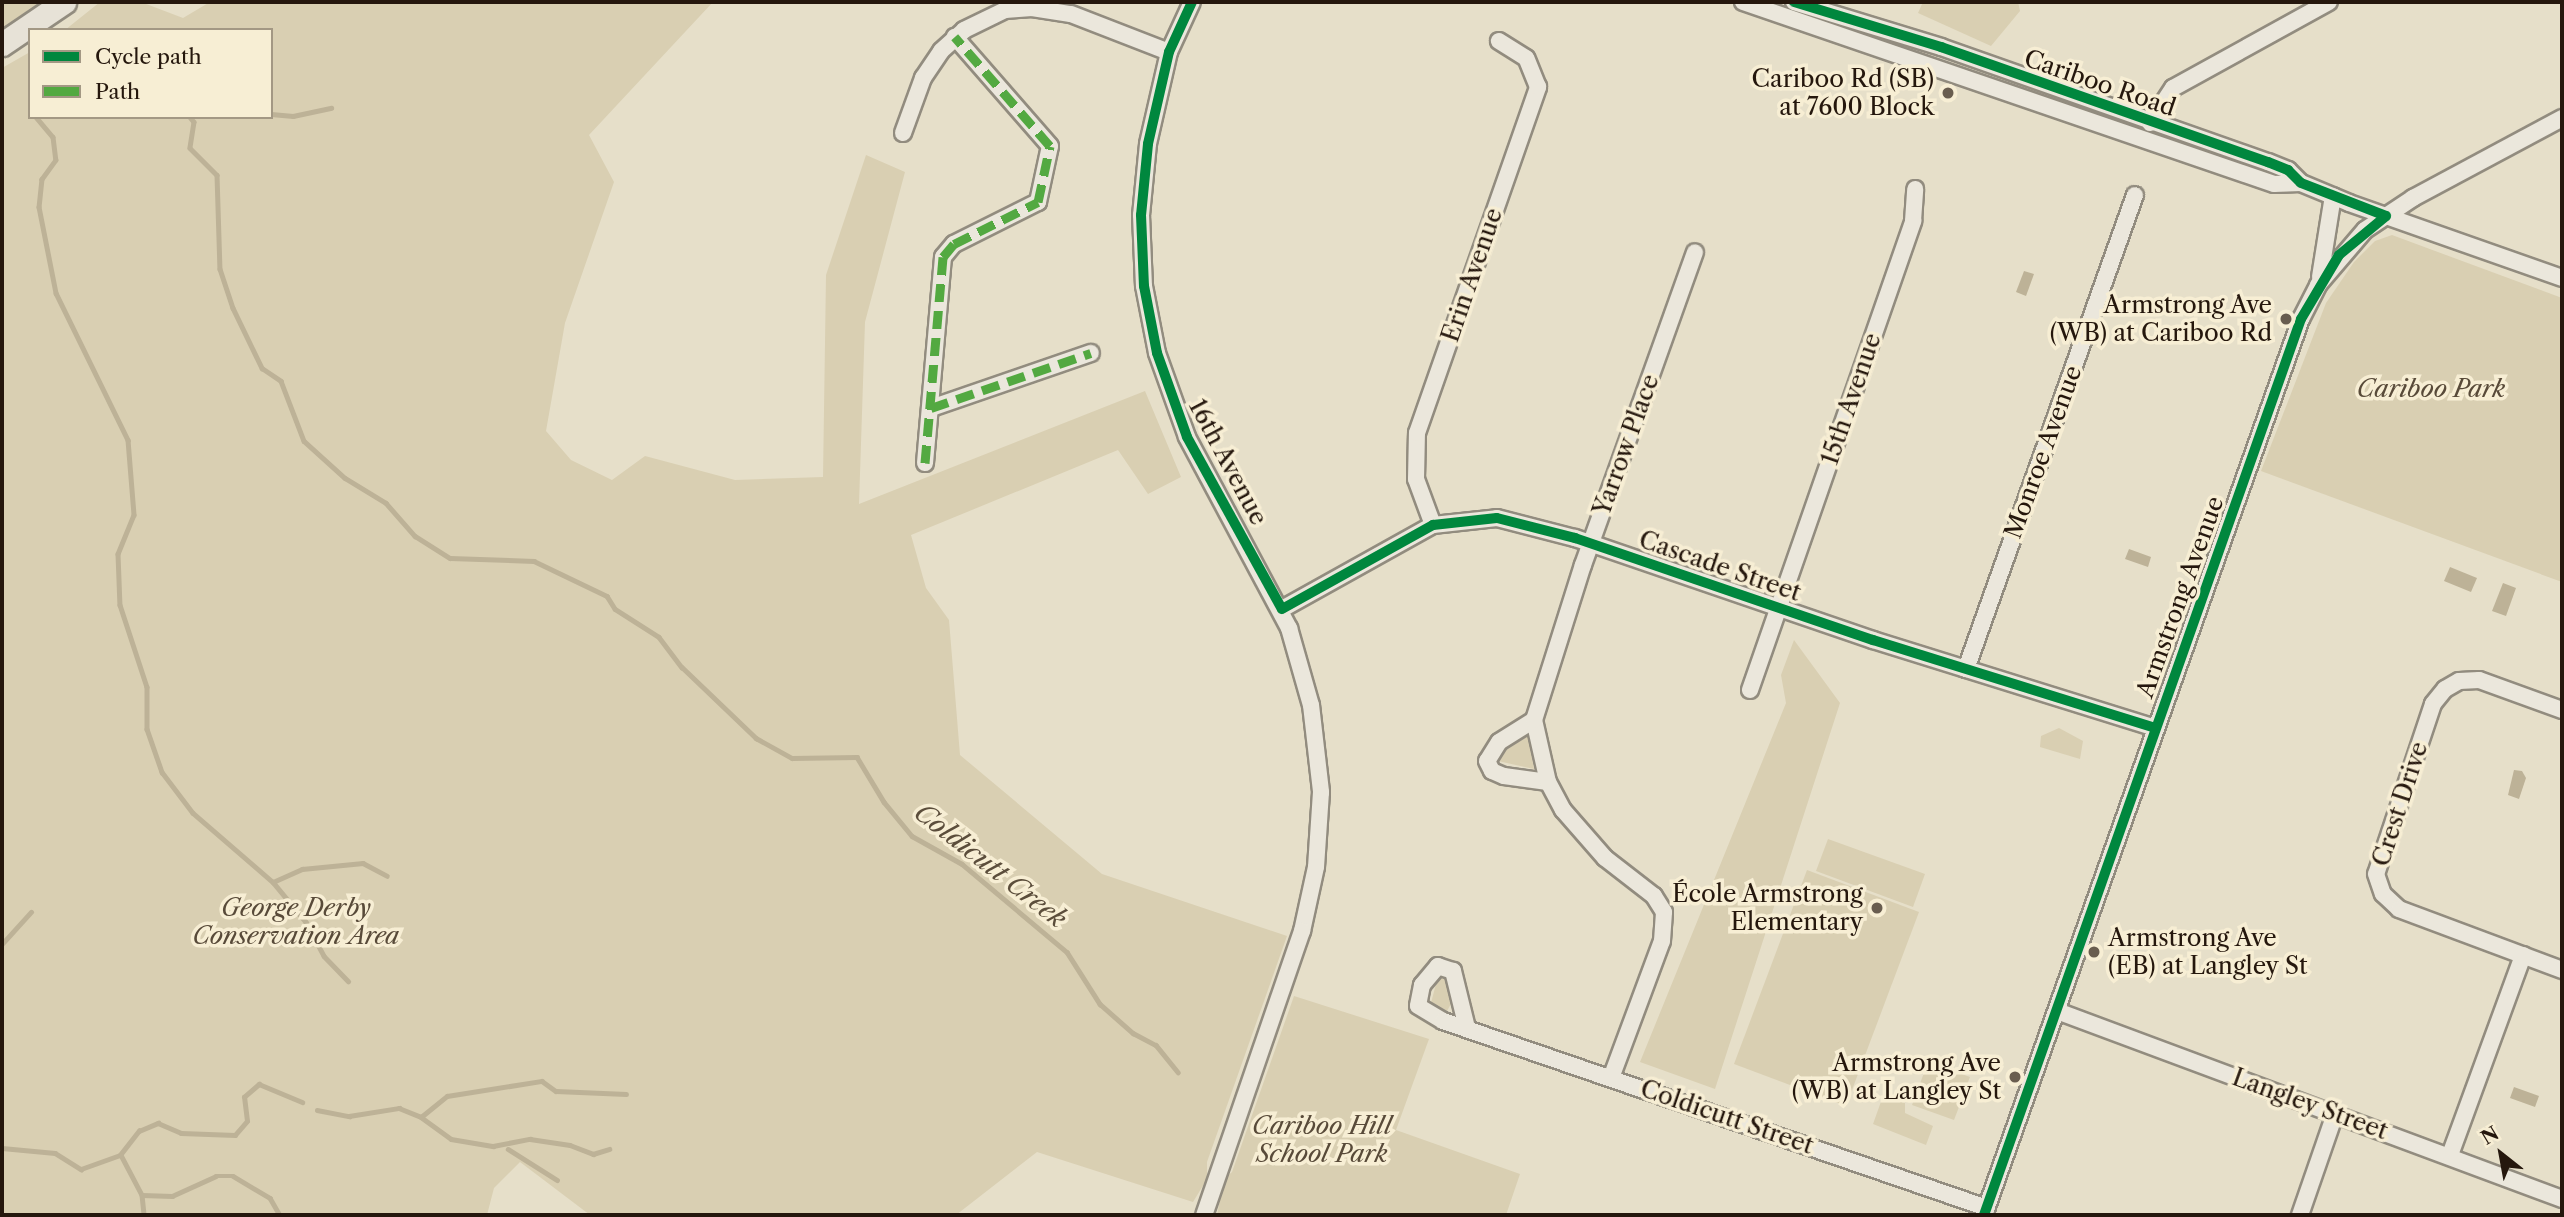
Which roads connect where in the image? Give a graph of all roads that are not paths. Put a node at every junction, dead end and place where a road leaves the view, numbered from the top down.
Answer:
1 (64, 2) edge
2 (1192, 2) edge
3 (1743, 2) edge
4 (1794, 2) edge
5 (2329, 2) edge
6 (955, 37) junction
7 (1499, 41) dead end
8 (2, 44) edge
9 (1169, 52) junction
10 (2562, 118) edge
11 (2150, 122) junction
12 (903, 133) dead end
13 (2301, 183) junction
14 (1915, 189) dead end
15 (2135, 195) dead end
16 (2333, 197) junction
17 (2386, 216) junction
18 (1695, 252) dead end
19 (2562, 278) edge
20 (2318, 285) junction
21 (1091, 352) dead end
22 (931, 408) junction
23 (925, 463) dead end
24 (1433, 525) junction
25 (1591, 544) junction
26 (1779, 608) junction
27 (1282, 609) junction
28 (1966, 669) junction
29 (1750, 690) dead end
30 (2562, 710) edge
31 (1534, 720) junction
32 (2155, 728) junction
33 (1548, 782) junction
34 (2523, 955) junction
35 (2562, 970) edge
36 (2057, 1011) junction
37 (1467, 1028) dead end
38 (1611, 1077) junction
39 (2335, 1114) junction
40 (2450, 1156) junction
41 (2562, 1199) edge
42 (1985, 1211) edge
43 (1204, 1215) edge
44 (2300, 1215) edge

1 - 8 highway
2 - 9 street, 16th Avenue
3 - 13 street, Cariboo Road
4 - 11 street, Cariboo Road
5 - 11 street
6 - 9 street
6 - 12 street
6 - 22 street
7 - 24 street, Erin Avenue
9 - 27 street, 16th Avenue
10 - 17 street, Armstrong Avenue
11 - 13 street, Cariboo Road
13 - 16 street, Cariboo Road
14 - 26 street, 15th Avenue
15 - 28 street, Monroe Avenue
16 - 17 street, Cariboo Road
16 - 20 street
17 - 19 street, Cariboo Road
17 - 20 street, Armstrong Avenue
18 - 25 street, Yarrow Place
20 - 32 street, Armstrong Avenue
21 - 22 street
22 - 23 street
24 - 25 street, Cascade Street
24 - 27 street, Cascade Street
25 - 26 street, Cascade Street
25 - 31 street, Yarrow Place
26 - 28 street, Cascade Street
26 - 29 street, 15th Avenue
27 - 43 street, 16th Avenue
28 - 32 street, Cascade Street
30 - 34 street, Crest Drive
31 - 33 street
31 - 33 street
32 - 36 street, Armstrong Avenue
33 - 38 street
34 - 35 street, Crest Drive
34 - 40 street
36 - 39 street, Langley Street
36 - 42 street, Armstrong Avenue
37 - 38 street, Coldicutt Street
38 - 42 street, Coldicutt Street
39 - 40 street, Langley Street
39 - 44 street
40 - 41 street, Langley Street

